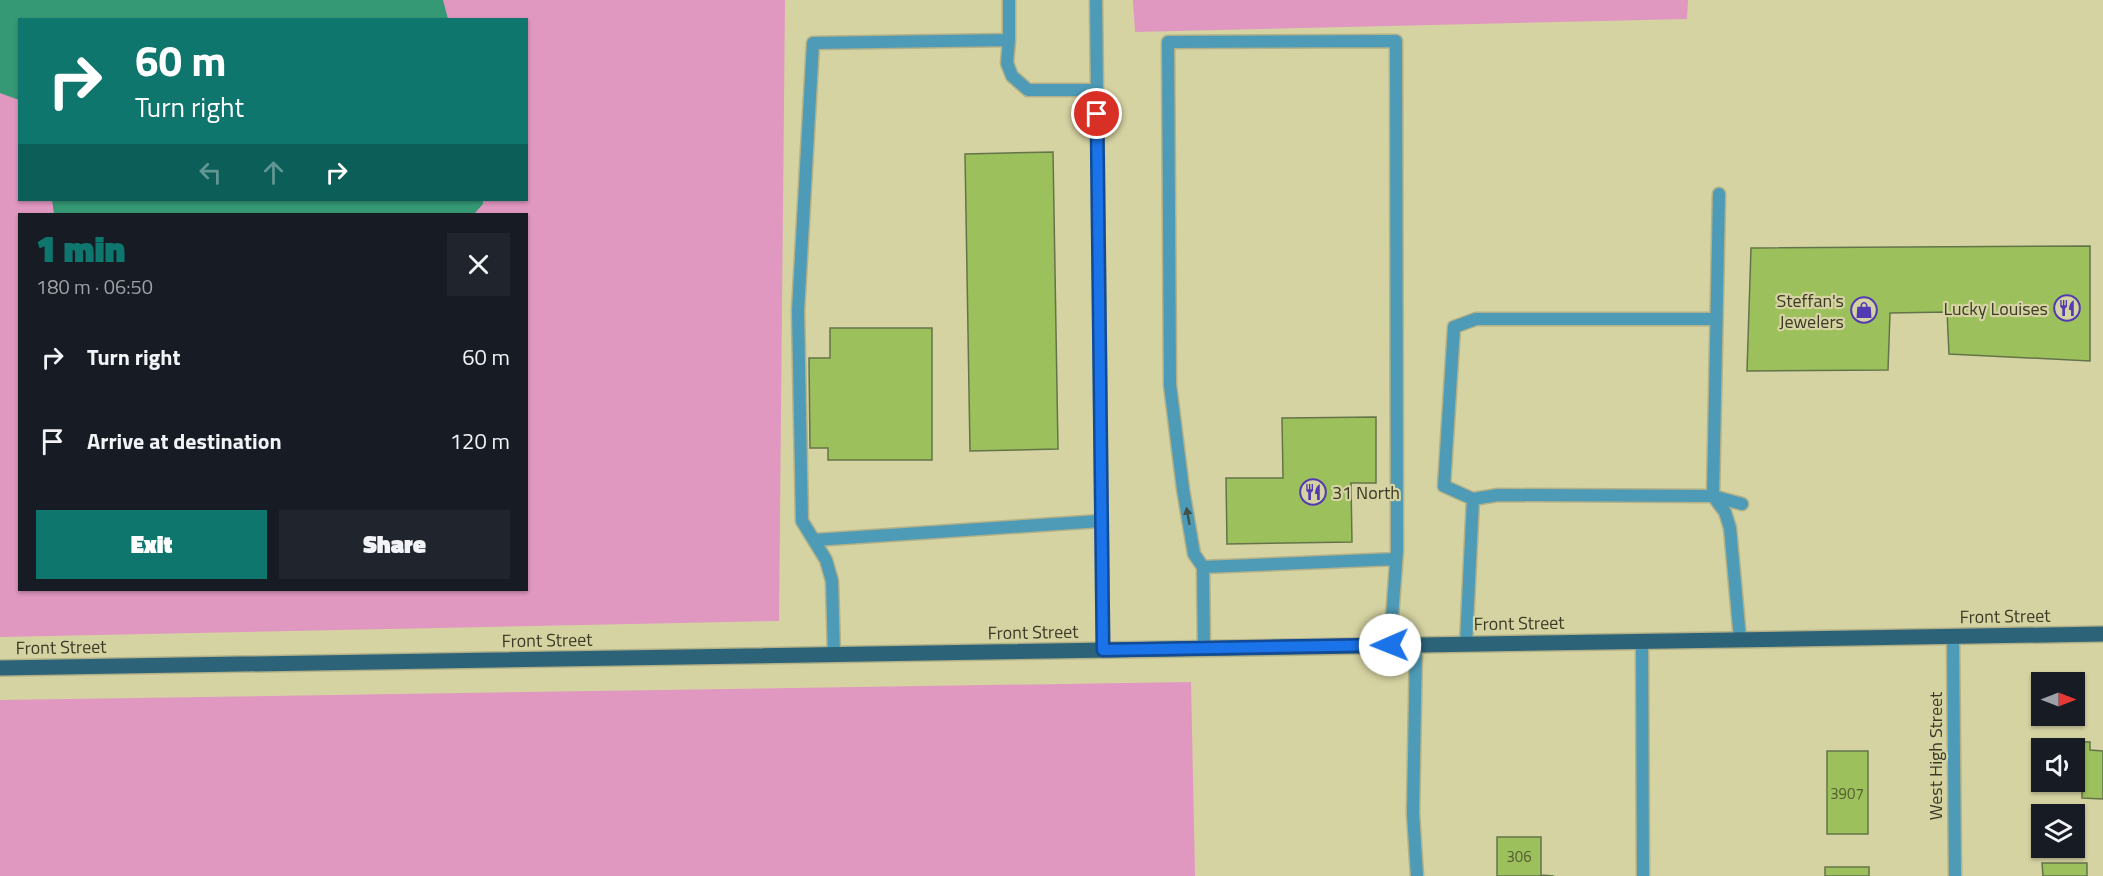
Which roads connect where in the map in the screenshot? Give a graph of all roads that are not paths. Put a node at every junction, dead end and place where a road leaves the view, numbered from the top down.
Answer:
1 (1009, 0) edge
2 (1096, 0) edge
3 (1009, 40) junction
4 (1097, 90) junction
5 (1719, 194) dead end
6 (1716, 319) junction
7 (1713, 496) junction
8 (1473, 499) junction
9 (1742, 504) dead end
10 (1101, 520) junction
11 (814, 540) junction
12 (1396, 559) junction
13 (1203, 567) junction
14 (2103, 634) edge
15 (1953, 636) junction
16 (1740, 639) junction
17 (1642, 641) junction
18 (1466, 644) junction
19 (1390, 645) junction
20 (1416, 645) junction
21 (1204, 648) junction
22 (1103, 650) junction
23 (834, 655) junction
24 (0, 668) edge
25 (1417, 876) edge
26 (1644, 876) edge
27 (1954, 876) edge

1 - 3 street
2 - 4 street
3 - 4 street
3 - 11 street
4 - 10 street
5 - 6 street
6 - 7 street
6 - 8 street
7 - 8 street
7 - 9 street
7 - 16 street
8 - 18 street
10 - 11 street
10 - 22 street
11 - 23 street
12 - 13 street
13 -> 12 street
12 - 19 street
13 - 21 street
14 - 15 main road, Front Street
15 - 16 main road, Front Street
15 - 27 street, West High Street
16 - 17 main road, Front Street
17 - 18 main road, Front Street
17 - 26 street
18 - 20 main road, Front Street
19 - 20 main road, Front Street
19 - 21 main road, Front Street
20 - 25 street
21 - 22 main road, Front Street
22 - 23 main road, Front Street
23 - 24 main road, Front Street

